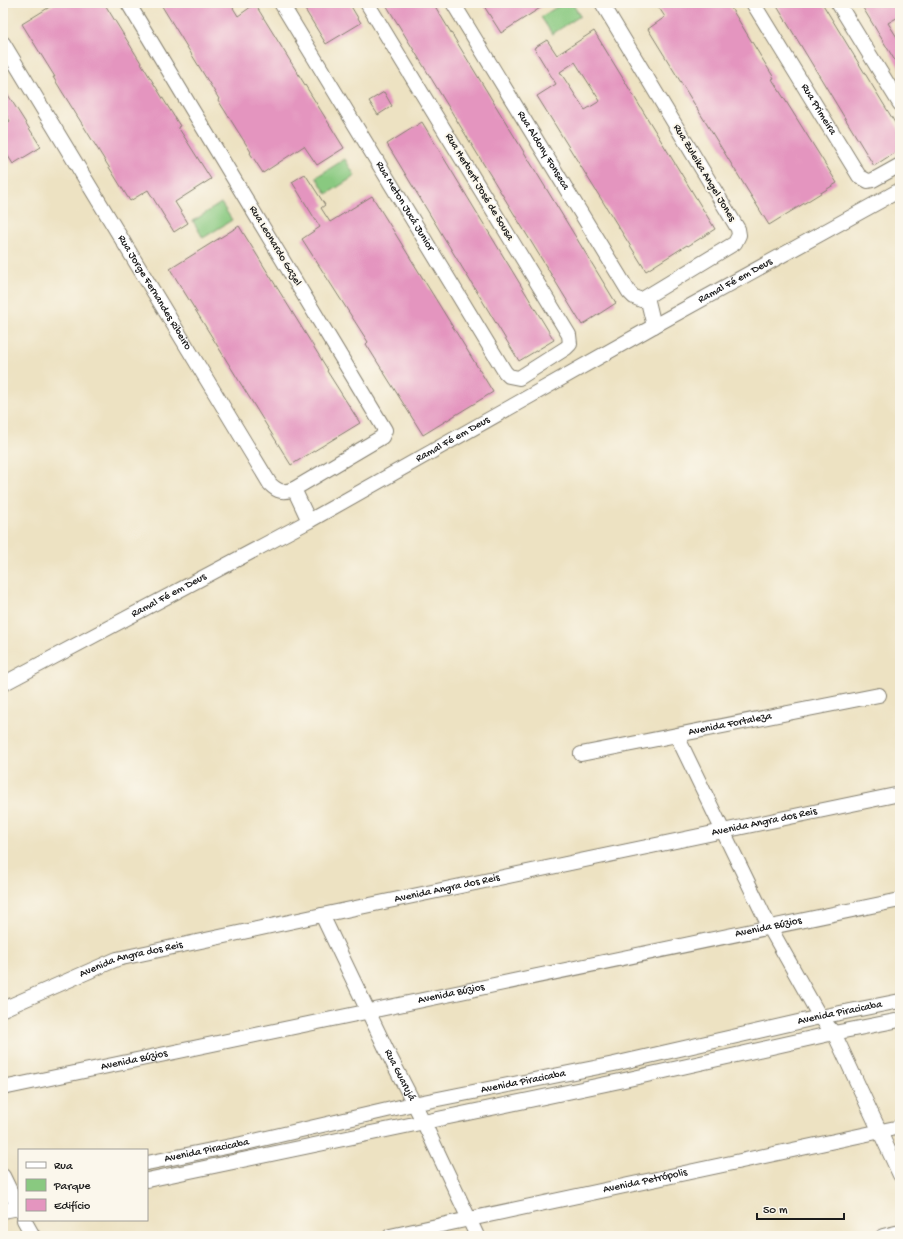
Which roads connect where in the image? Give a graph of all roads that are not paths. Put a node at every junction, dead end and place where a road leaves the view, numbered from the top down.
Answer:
1 (128, 3) edge
2 (281, 3) edge
3 (367, 3) edge
4 (453, 3) edge
5 (602, 3) edge
6 (753, 3) edge
7 (838, 3) edge
8 (3, 43) edge
9 (900, 104) edge
10 (900, 165) edge
11 (900, 190) edge
12 (641, 297) junction
13 (654, 326) junction
14 (519, 378) junction
15 (530, 397) junction
16 (294, 489) junction
17 (309, 521) junction
18 (3, 684) edge
19 (879, 695) dead end
20 (677, 736) junction
21 (582, 754) dead end
22 (900, 794) edge
23 (724, 832) junction
24 (900, 900) edge
25 (322, 915) junction
26 (770, 928) junction
27 (900, 1001) edge
28 (3, 1009) edge
29 (369, 1011) junction
30 (820, 1017) junction
31 (900, 1020) edge
32 (834, 1033) junction
33 (3, 1088) edge
34 (413, 1104) junction
35 (423, 1121) junction
36 (900, 1127) edge
37 (879, 1131) junction
38 (148, 1163) edge
39 (900, 1175) edge
40 (3, 1176) edge
41 (148, 1180) edge
42 (11, 1191) edge
43 (18, 1207) edge
44 (3, 1211) edge
45 (18, 1211) edge
46 (468, 1220) junction
47 (25, 1221) edge
48 (900, 1232) edge
49 (33, 1236) edge
50 (390, 1236) edge
51 (477, 1236) edge
52 (883, 1236) edge

1 - 16 street, Rua Leonardo Gazel
2 - 14 street, Rua Meton Jucá Junior
3 - 14 street, Rua Herbert José de Sousa
4 - 12 street, Rua Aldony Fonseca
5 - 12 street, Rua Zuleika Angel Jones
6 - 10 street, Rua Primeira
7 - 9 street
8 - 16 street, Rua Jorge Fernandes Ribeiro
11 - 13 street, Ramal Fé em Deus
12 - 13 street
13 - 15 street, Ramal Fé em Deus
14 - 15 street
15 - 17 street, Ramal Fé em Deus
16 - 17 street
17 - 18 street, Ramal Fé em Deus
19 - 20 street, Avenida Fortaleza
20 - 21 street, Avenida Fortaleza
20 - 23 street
22 - 23 street, Avenida Angra dos Reis
23 - 25 street, Avenida Angra dos Reis
23 - 26 street
24 - 26 street, Avenida Búzios
25 - 28 street, Avenida Angra dos Reis
25 - 29 street, Rua Guarujá
26 - 29 street, Avenida Búzios
26 - 30 street
27 - 30 street, Avenida Piracicaba
29 - 33 street, Avenida Búzios
29 - 34 street, Rua Guarujá
30 - 32 street
30 - 34 street, Avenida Piracicaba
31 - 32 street, Avenida Piracicaba
32 - 35 street, Avenida Piracicaba
32 - 37 street
34 - 35 street, Rua Guarujá
34 - 38 street, Avenida Piracicaba
35 - 41 street, Avenida Piracicaba
35 - 46 street, Rua Guarujá
36 - 37 street, Avenida Petrópolis
37 - 39 street
37 - 46 street, Avenida Petrópolis
40 - 42 street
42 - 43 street
44 - 45 street
46 - 50 street, Avenida Petrópolis
46 - 51 street, Rua Guarujá
47 - 49 street
48 - 52 street

